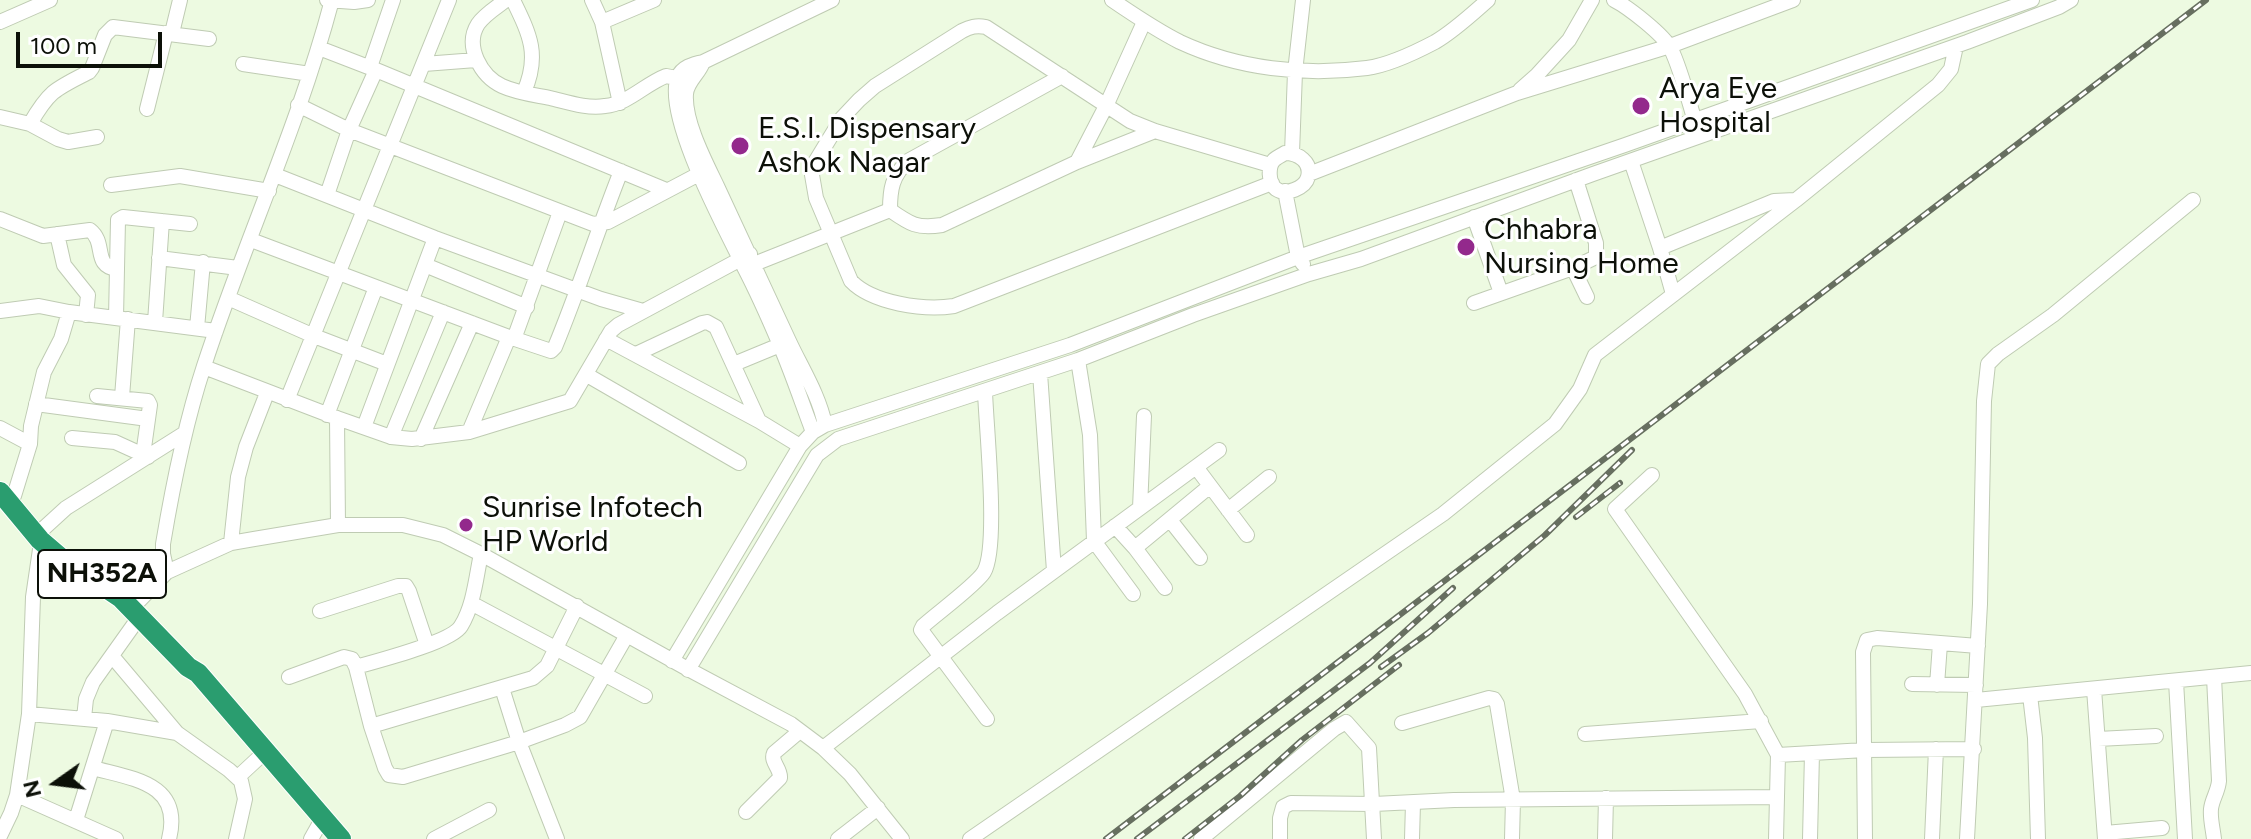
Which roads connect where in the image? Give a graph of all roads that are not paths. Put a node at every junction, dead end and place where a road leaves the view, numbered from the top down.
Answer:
1 (50, 0) edge
2 (180, 0) edge
3 (330, 0) edge
4 (368, 0) edge
5 (393, 0) edge
6 (449, 0) edge
7 (506, 0) edge
8 (513, 0) edge
9 (592, 0) edge
10 (654, 0) edge
11 (832, 0) edge
12 (1112, 0) edge
13 (1303, 0) edge
14 (1488, 0) edge
15 (1592, 0) edge
16 (1614, 0) edge
17 (1793, 0) edge
18 (2032, 0) edge
19 (2071, 0) edge
20 (0, 22) edge
21 (602, 22) junction
22 (1144, 22) junction
23 (169, 33) junction
24 (209, 39) dead end
25 (1670, 46) junction
26 (1956, 46) junction
27 (319, 48) junction
28 (476, 60) junction
29 (703, 62) junction
30 (243, 64) dead end
31 (424, 64) junction
32 (373, 68) junction
33 (1295, 72) junction
34 (310, 74) junction
35 (1062, 76) junction
36 (677, 78) junction
37 (415, 86) junction
38 (524, 92) junction
39 (1517, 93) junction
40 (620, 103) junction
41 (298, 105) junction
42 (1106, 106) junction
43 (147, 109) dead end
44 (0, 117) edge
45 (1694, 120) junction
46 (30, 124) junction
47 (349, 130) junction
48 (1155, 131) junction
49 (1699, 136) junction
50 (97, 137) dead end
51 (391, 147) junction
52 (1292, 153) junction
53 (1631, 161) junction
54 (1077, 162) junction
55 (1270, 165) junction
56 (621, 171) junction
57 (699, 174) junction
58 (1309, 174) junction
59 (275, 175) junction
60 (1576, 180) junction
61 (1272, 183) junction
62 (111, 185) dead end
63 (666, 190) junction
64 (269, 191) junction
65 (1285, 191) junction
66 (327, 195) junction
67 (1796, 200) junction
68 (2193, 200) dead end
69 (890, 210) junction
70 (365, 211) junction
71 (560, 212) junction
72 (1474, 217) junction
73 (0, 219) edge
74 (162, 221) junction
75 (190, 224) dead end
76 (600, 224) junction
77 (57, 234) junction
78 (831, 234) junction
79 (435, 238) junction
80 (251, 240) junction
81 (1660, 248) junction
82 (1298, 257) junction
83 (159, 258) junction
84 (747, 261) junction
85 (203, 262) junction
86 (425, 265) junction
87 (238, 268) junction
88 (1573, 268) junction
89 (117, 269) junction
90 (339, 273) junction
91 (1309, 274) junction
92 (538, 275) junction
93 (376, 287) junction
94 (578, 290) junction
95 (1501, 293) junction
96 (1673, 294) junction
97 (1587, 297) dead end
98 (228, 298) junction
99 (411, 301) junction
100 (1474, 303) dead end
101 (527, 307) junction
102 (0, 311) edge
103 (643, 311) junction
104 (69, 312) junction
105 (443, 312) junction
106 (86, 315) junction
107 (122, 318) junction
108 (155, 322) junction
109 (472, 323) junction
110 (197, 328) junction
111 (216, 331) junction
112 (314, 336) junction
113 (512, 338) junction
114 (606, 339) junction
115 (780, 345) junction
116 (352, 350) junction
117 (636, 354) junction
118 (1078, 360) junction
119 (387, 364) junction
120 (734, 364) junction
121 (204, 367) junction
122 (1040, 373) junction
123 (587, 375) junction
124 (985, 391) junction
125 (267, 393) junction
126 (97, 396) dead end
127 (122, 397) junction
128 (287, 400) junction
129 (36, 404) junction
130 (332, 416) junction
131 (1144, 416) dead end
132 (148, 419) junction
133 (759, 421) junction
134 (364, 427) junction
135 (0, 428) edge
136 (819, 428) junction
137 (469, 432) junction
138 (185, 433) junction
139 (391, 437) junction
140 (72, 438) dead end
141 (421, 439) junction
142 (30, 444) junction
143 (800, 446) junction
144 (1219, 450) dead end
145 (146, 456) junction
146 (739, 463) dead end
147 (1196, 467) junction
148 (1652, 475) dead end
149 (1269, 477) dead end
150 (1210, 486) junction
151 (4, 492) edge
152 (1140, 508) junction
153 (1228, 510) junction
154 (1170, 520) junction
155 (338, 525) junction
156 (1115, 526) junction
157 (41, 535) junction
158 (1247, 535) dead end
159 (1094, 541) junction
160 (231, 543) junction
161 (1135, 548) junction
162 (481, 554) junction
163 (1200, 558) dead end
164 (1054, 571) junction
165 (167, 572) junction
166 (1165, 588) dead end
167 (1133, 594) dead end
168 (131, 600) junction
169 (471, 603) junction
170 (577, 606) junction
171 (320, 611) dead end
172 (627, 635) junction
173 (1940, 644) junction
174 (427, 645) junction
175 (1978, 646) junction
176 (557, 650) junction
177 (112, 656) junction
178 (941, 658) junction
179 (672, 661) junction
180 (356, 667) junction
181 (688, 670) junction
182 (2251, 673) edge
183 (606, 675) junction
184 (289, 677) dead end
185 (2214, 677) junction
186 (2176, 681) junction
187 (1912, 684) dead end
188 (1937, 685) junction
189 (502, 688) junction
190 (2094, 689) junction
191 (1976, 692) junction
192 (2030, 695) junction
193 (645, 696) dead end
194 (29, 714) junction
195 (84, 718) junction
196 (987, 719) dead end
197 (107, 721) junction
198 (1761, 721) junction
199 (1402, 723) dead end
200 (371, 726) junction
201 (800, 731) junction
202 (177, 733) junction
203 (1585, 734) dead end
204 (2156, 736) dead end
205 (2098, 739) junction
206 (519, 742) junction
207 (823, 748) junction
208 (1936, 749) junction
209 (1974, 749) junction
210 (1865, 750) junction
211 (265, 752) junction
212 (1812, 753) junction
213 (1778, 755) junction
214 (93, 768) junction
215 (238, 777) junction
216 (298, 790) junction
217 (17, 795) junction
218 (1777, 797) junction
219 (1606, 798) junction
220 (1513, 800) junction
221 (1413, 803) junction
222 (1374, 804) junction
223 (878, 808) junction
224 (489, 810) dead end
225 (746, 812) dead end
226 (76, 820) junction
227 (320, 823) junction
228 (2162, 828) dead end
229 (0, 836) edge
230 (2105, 836) edge
231 (116, 839) edge
232 (169, 839) edge
233 (236, 839) edge
234 (311, 839) edge
235 (333, 839) edge
236 (341, 839) edge
237 (353, 839) edge
238 (434, 839) edge
239 (557, 839) edge
240 (838, 839) edge
241 (902, 839) edge
242 (970, 839) edge
243 (1201, 839) edge
244 (1280, 839) edge
245 (1374, 839) edge
246 (1412, 839) edge
247 (1512, 839) edge
248 (1605, 839) edge
249 (1776, 839) edge
250 (1810, 839) edge
251 (1865, 839) edge
252 (1932, 839) edge
253 (1967, 839) edge
254 (2038, 839) edge
255 (2185, 839) edge
256 (2214, 839) edge

1 - 20 street
2 - 23 street
3 - 4 street
3 - 27 street
5 - 32 street
6 - 31 street
7 - 28 street
8 - 38 street
9 - 21 street
10 - 21 street
11 - 29 street
12 - 22 street
13 - 33 street
14 - 33 street
15 - 39 street
16 - 25 street
17 - 25 street
18 - 45 street
19 - 26 street
21 - 40 street
22 - 33 street
22 - 42 street
23 - 24 street
23 - 43 street
23 - 46 street
25 - 39 street
25 - 45 street
26 - 49 street
26 - 67 street
27 - 32 street
27 - 34 street
28 - 31 street
28 - 38 street
29 - 36 street
29 - 84 street
30 - 34 street
31 - 37 street
32 - 37 street
32 - 47 street
33 - 52 street
34 - 41 street
35 - 42 street
35 - 69 street
35 - 78 street
36 - 40 street
36 - 57 street
37 - 51 street
37 - 56 street
38 - 40 street
39 - 58 street
41 - 47 street
41 - 59 street
42 - 48 street
42 - 54 street
44 - 46 street
45 - 49 street
45 - 82 street
46 - 50 street
47 - 51 street
47 - 66 street
48 - 54 street
48 - 55 street
49 - 53 street
51 - 70 street
51 - 71 street
52 - 55 street
52 - 58 street
53 - 60 street
53 - 81 street
54 - 69 street
55 - 61 street
56 - 63 street
56 - 76 street
57 - 63 street
57 - 84 street
58 - 65 street
59 - 64 street
59 - 66 street
60 - 72 street
60 - 88 street
61 - 65 street
61 - 78 street
62 - 64 street
63 - 76 street
64 - 80 street
65 - 82 street
66 - 70 street
67 - 81 street
67 - 96 street
68 - 175 street
69 - 78 street
70 - 79 street
70 - 90 street
71 - 76 street
71 - 92 street
72 - 91 street
72 - 95 street
73 - 77 street
74 - 75 street
74 - 83 street
74 - 89 street
76 - 94 street
77 - 89 street
77 - 106 street
78 - 84 street
79 - 86 street
79 - 92 street
80 - 87 street
80 - 90 street
81 - 96 street
82 - 91 street
82 - 136 street
83 - 85 street
83 - 108 street
84 - 103 street
84 - 115 street
84 - 136 street
85 - 87 street
85 - 110 street
86 - 99 street
86 - 101 street
87 - 98 street
88 - 95 street
88 - 97 street
89 - 107 street
90 - 93 street
90 - 112 street
91 - 118 street
92 - 94 street
92 - 101 street
93 - 99 street
93 - 116 street
94 - 103 street
94 - 113 street
95 - 100 street
96 - 242 street
98 - 111 street
98 - 112 street
99 - 105 street
99 - 119 street
101 - 113 street
102 - 104 street
103 - 114 street
104 - 106 street
104 - 129 street
105 - 109 street
105 - 139 street
106 - 107 street
107 - 108 street
107 - 127 street
108 - 110 street
109 - 113 street
109 - 141 street
110 - 111 street
111 - 121 street
112 - 116 street
112 - 128 street
113 - 137 street
114 - 117 street
114 - 123 street
115 - 120 street
115 - 136 street
116 - 119 street
116 - 130 street
117 - 120 street
117 - 133 street
118 - 122 street
118 - 159 street
119 - 134 street
120 - 133 street
121 - 125 street
121 - 138 street
122 - 124 street
122 - 164 street
123 - 137 street
123 - 146 street
124 - 178 street
124 - 181 street
125 - 128 street
125 - 160 street
126 - 127 street
127 - 132 street
128 - 130 street
129 - 132 street
129 - 142 street
130 - 134 street
130 - 155 street
131 - 152 street
132 - 145 street
133 - 143 street
134 - 139 street
135 - 142 street
136 - 143 street
137 - 141 street
138 - 145 street
138 - 165 street
139 - 141 street
140 - 145 street
142 - 151 street
143 - 179 street
144 - 147 street
145 - 157 street
147 - 150 street
147 - 152 street
148 - 198 street
149 - 153 street
150 - 153 street
150 - 154 street
151 - 157 highway, NH352A
152 - 156 street
153 - 158 street
154 - 161 street
154 - 163 street
155 - 160 street
155 - 162 street
156 - 159 street
156 - 161 street
157 - 168 highway, NH352A
157 - 194 street
159 - 164 street
159 - 167 street
160 - 165 street
161 - 166 street
162 - 169 street
162 - 170 street
164 - 178 street
165 - 168 street
165 - 168 street
168 - 177 street
168 - 211 highway, NH352A
169 - 174 street
169 - 176 street
170 - 172 street
170 - 176 street
171 - 174 street
172 - 179 street
172 - 183 street
173 - 175 street
173 - 188 street
173 - 210 street
174 - 180 street
175 - 191 street
176 - 183 street
176 - 189 street
177 - 195 street
177 - 202 street
178 - 196 street
178 - 207 street
179 - 181 street
180 - 184 street
180 - 200 street
181 - 201 street
182 - 185 street
183 - 193 street
183 - 206 street
185 - 186 street
185 - 256 street
186 - 190 street
186 - 255 street
187 - 188 street
188 - 191 street
189 - 200 street
189 - 206 street
190 - 192 street
190 - 205 street
191 - 192 street
191 - 209 street
192 - 254 street
194 - 195 street
194 - 217 street
195 - 197 street
197 - 202 street
197 - 214 street
198 - 203 street
198 - 213 street
199 - 220 street
200 - 206 street
201 - 207 street
201 - 225 street
202 - 215 street
204 - 205 street
205 - 230 street
206 - 239 street
207 - 223 street
208 - 209 street
208 - 210 street
208 - 252 street
209 - 253 street
210 - 212 street
210 - 251 street
211 - 215 street
211 - 216 highway, NH352A
212 - 213 street
212 - 250 street
213 - 218 street
214 - 226 street
214 - 232 street
215 - 233 street
216 - 227 street
216 - 236 highway, NH352A
216 - 237 street
217 - 226 street
217 - 229 street
218 - 219 street
218 - 249 street
219 - 220 street
219 - 248 street
220 - 221 street
220 - 247 street
221 - 222 street
221 - 246 street
222 - 243 street
222 - 244 street
222 - 245 street
223 - 240 street
223 - 241 street
224 - 238 street
226 - 231 street
227 - 234 street
227 - 235 street
228 - 230 street

